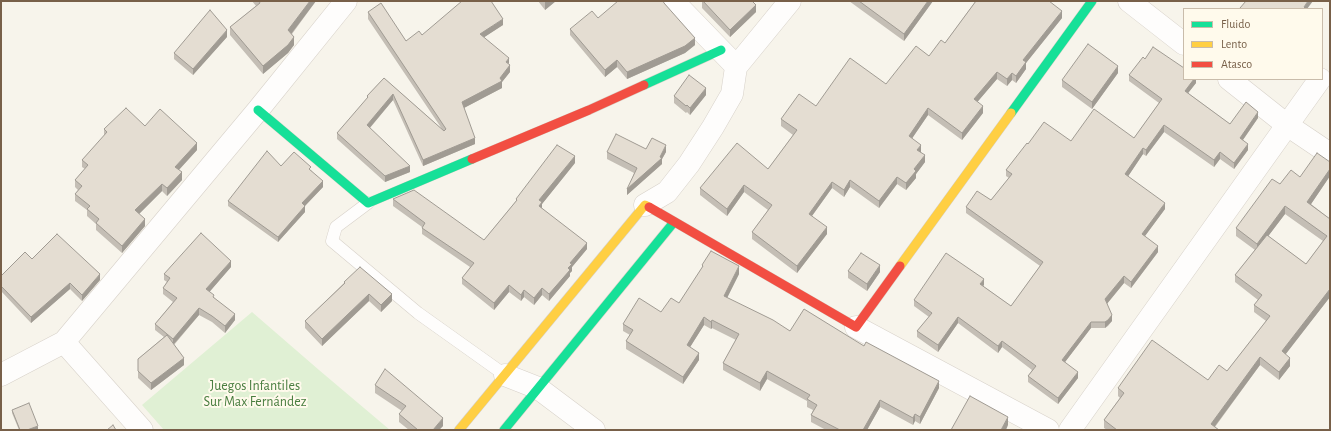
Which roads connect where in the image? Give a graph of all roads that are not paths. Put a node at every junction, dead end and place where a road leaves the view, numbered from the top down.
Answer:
1 (346, 1) edge
2 (673, 1) edge
3 (790, 1) edge
4 (1092, 1) edge
5 (1130, 1) edge
6 (1183, 43) edge
7 (721, 50) junction
8 (1330, 65) edge
9 (736, 67) junction
10 (1323, 75) edge
11 (1230, 80) edge
12 (1319, 80) edge
13 (258, 110) junction
14 (1287, 125) junction
15 (1330, 154) edge
16 (368, 203) junction
17 (645, 205) junction
18 (674, 222) junction
19 (856, 327) junction
20 (64, 342) junction
21 (505, 374) junction
22 (1, 375) edge
23 (538, 388) junction
24 (1036, 427) edge
25 (142, 430) edge
26 (459, 430) edge
27 (504, 430) edge
28 (594, 430) edge
29 (1070, 430) edge

1 - 13 street
2 - 7 street
3 - 9 street
4 - 19 street
5 - 6 street
7 - 9 street
7 - 16 street
8 - 10 street
9 - 17 street
11 - 14 street
12 - 14 street
13 - 16 street
13 - 20 street
14 - 15 street
14 - 29 street
16 - 21 lane
17 - 18 street
17 - 21 street
18 - 19 street
18 - 23 street
19 - 24 street
20 - 22 street
20 - 25 street
21 - 23 street
21 - 26 street
23 - 27 street
23 - 28 street

